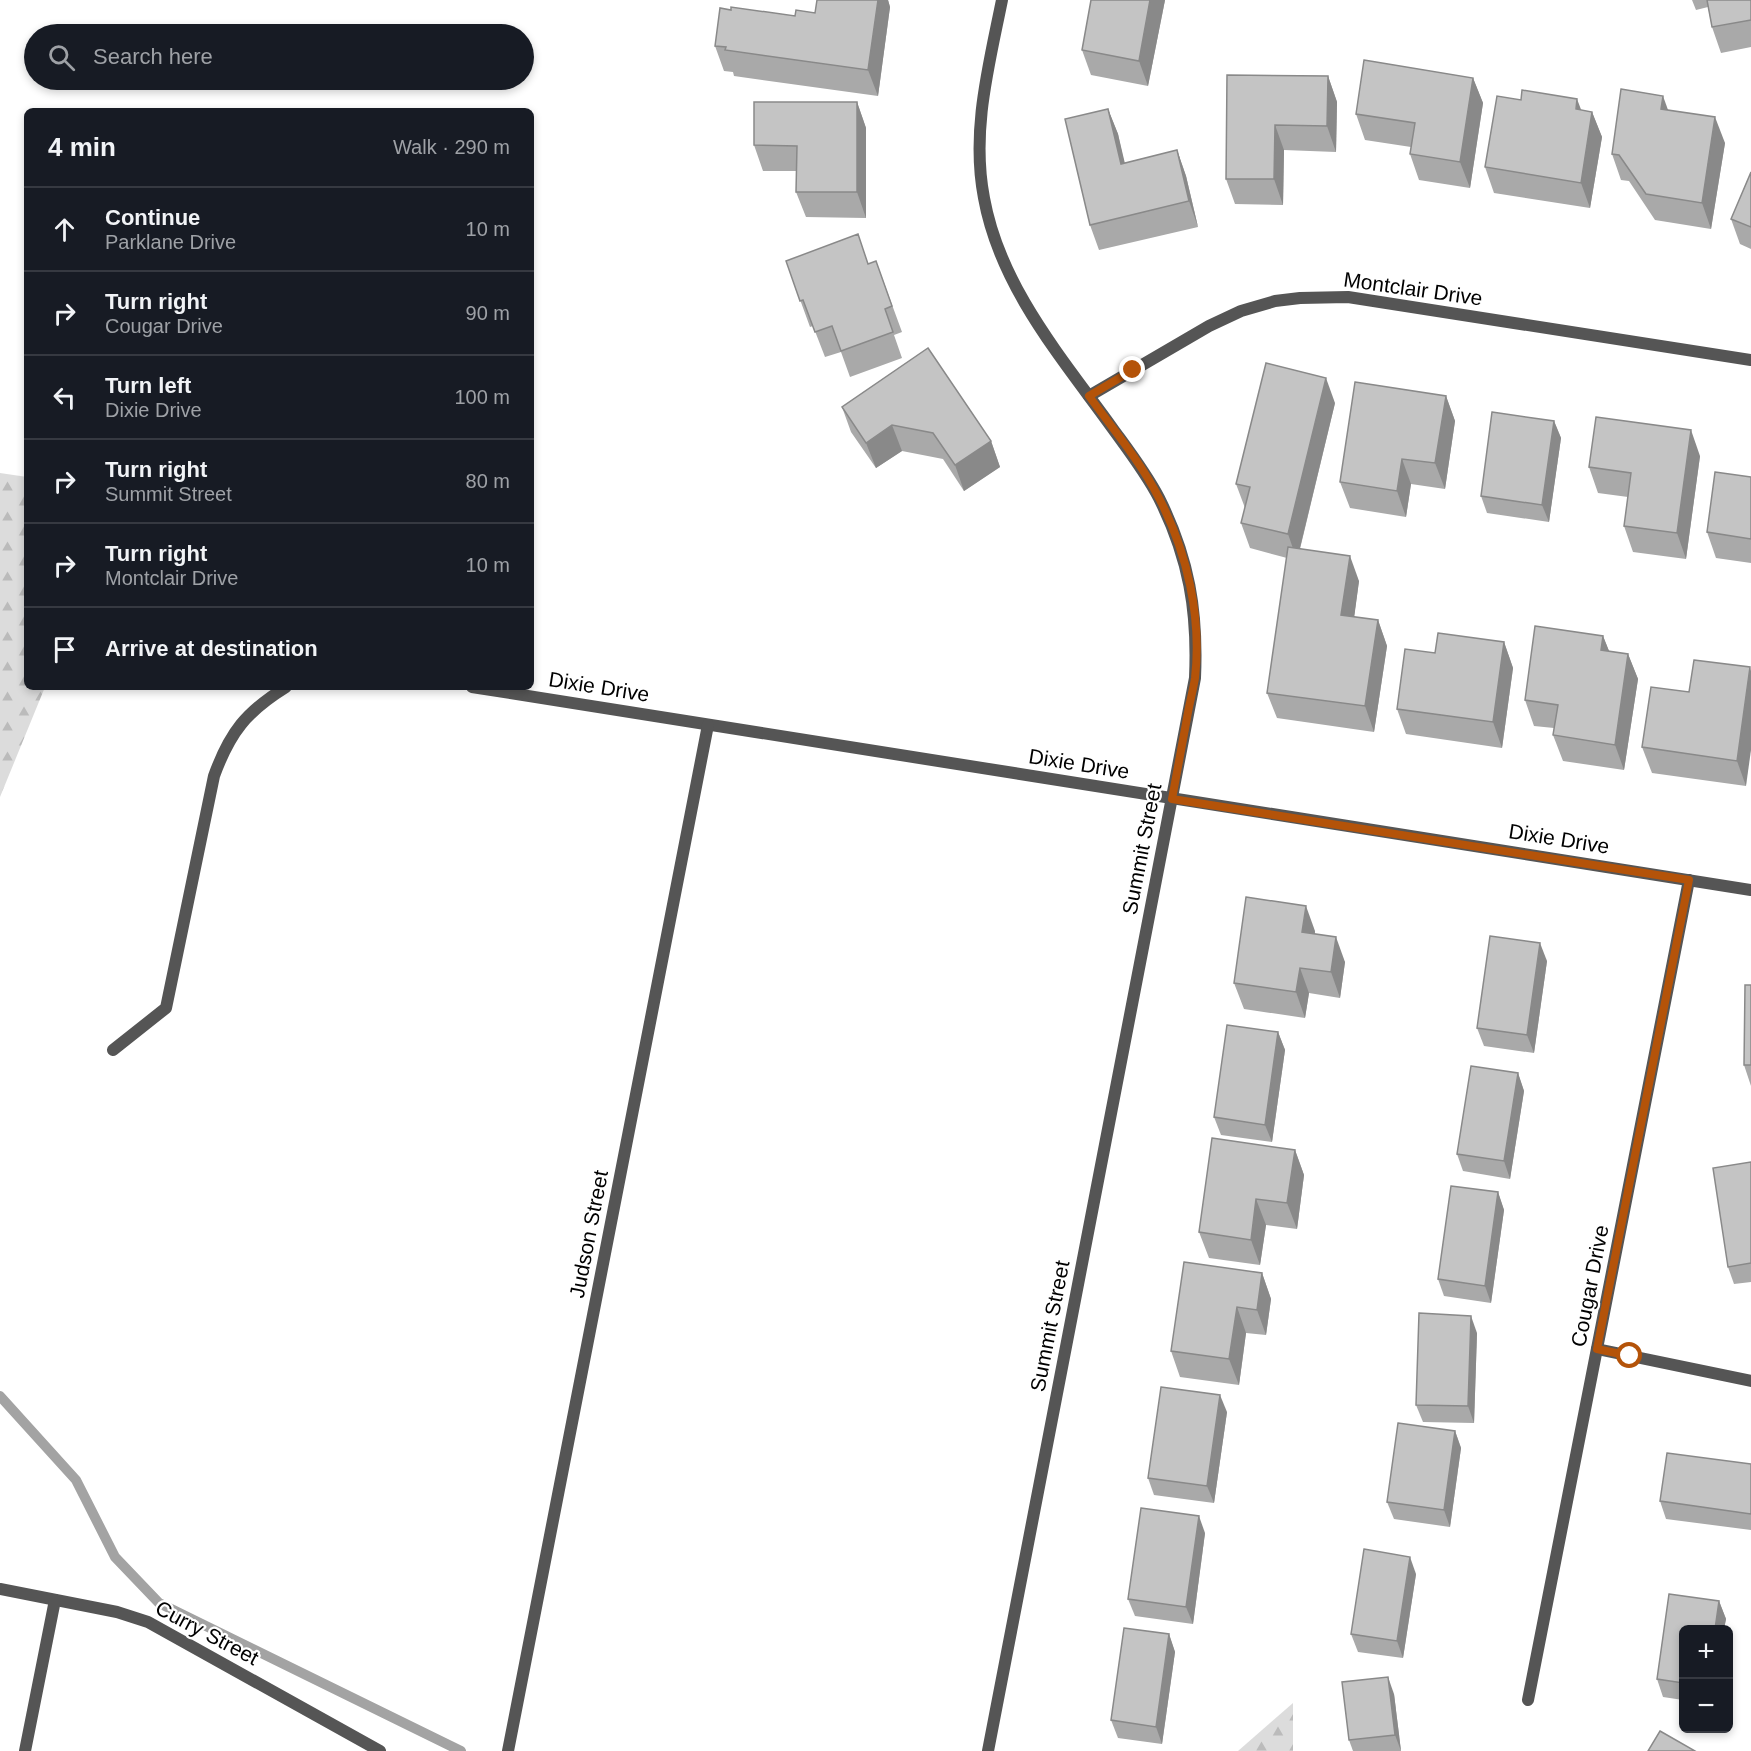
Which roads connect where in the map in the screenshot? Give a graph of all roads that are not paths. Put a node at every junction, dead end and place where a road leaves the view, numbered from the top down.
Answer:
1 (1002, 0) edge
2 (1751, 360) edge
3 (1089, 396) junction
4 (281, 690) edge
5 (491, 690) edge
6 (708, 725) junction
7 (1172, 799) junction
8 (1689, 880) junction
9 (1751, 890) edge
10 (113, 1050) dead end
11 (1597, 1349) junction
12 (1751, 1381) edge
13 (0, 1589) edge
14 (55, 1600) junction
15 (1528, 1700) dead end
16 (25, 1751) edge
17 (380, 1751) edge
18 (508, 1751) edge
19 (988, 1751) edge

1 - 3 street, Summit Street
2 - 3 street, Montclair Drive
3 - 7 street, Summit Street
4 - 10 street
5 - 6 street, Dixie Drive
6 - 7 street, Dixie Drive
6 - 18 street, Judson Street
7 - 8 street, Dixie Drive
7 - 19 street, Summit Street
8 - 9 street, Dixie Drive
8 - 11 street, Cougar Drive
11 - 12 street
11 - 15 street, Cougar Drive
13 - 14 street, Curry Street
14 - 16 street
14 - 17 street, Curry Street

